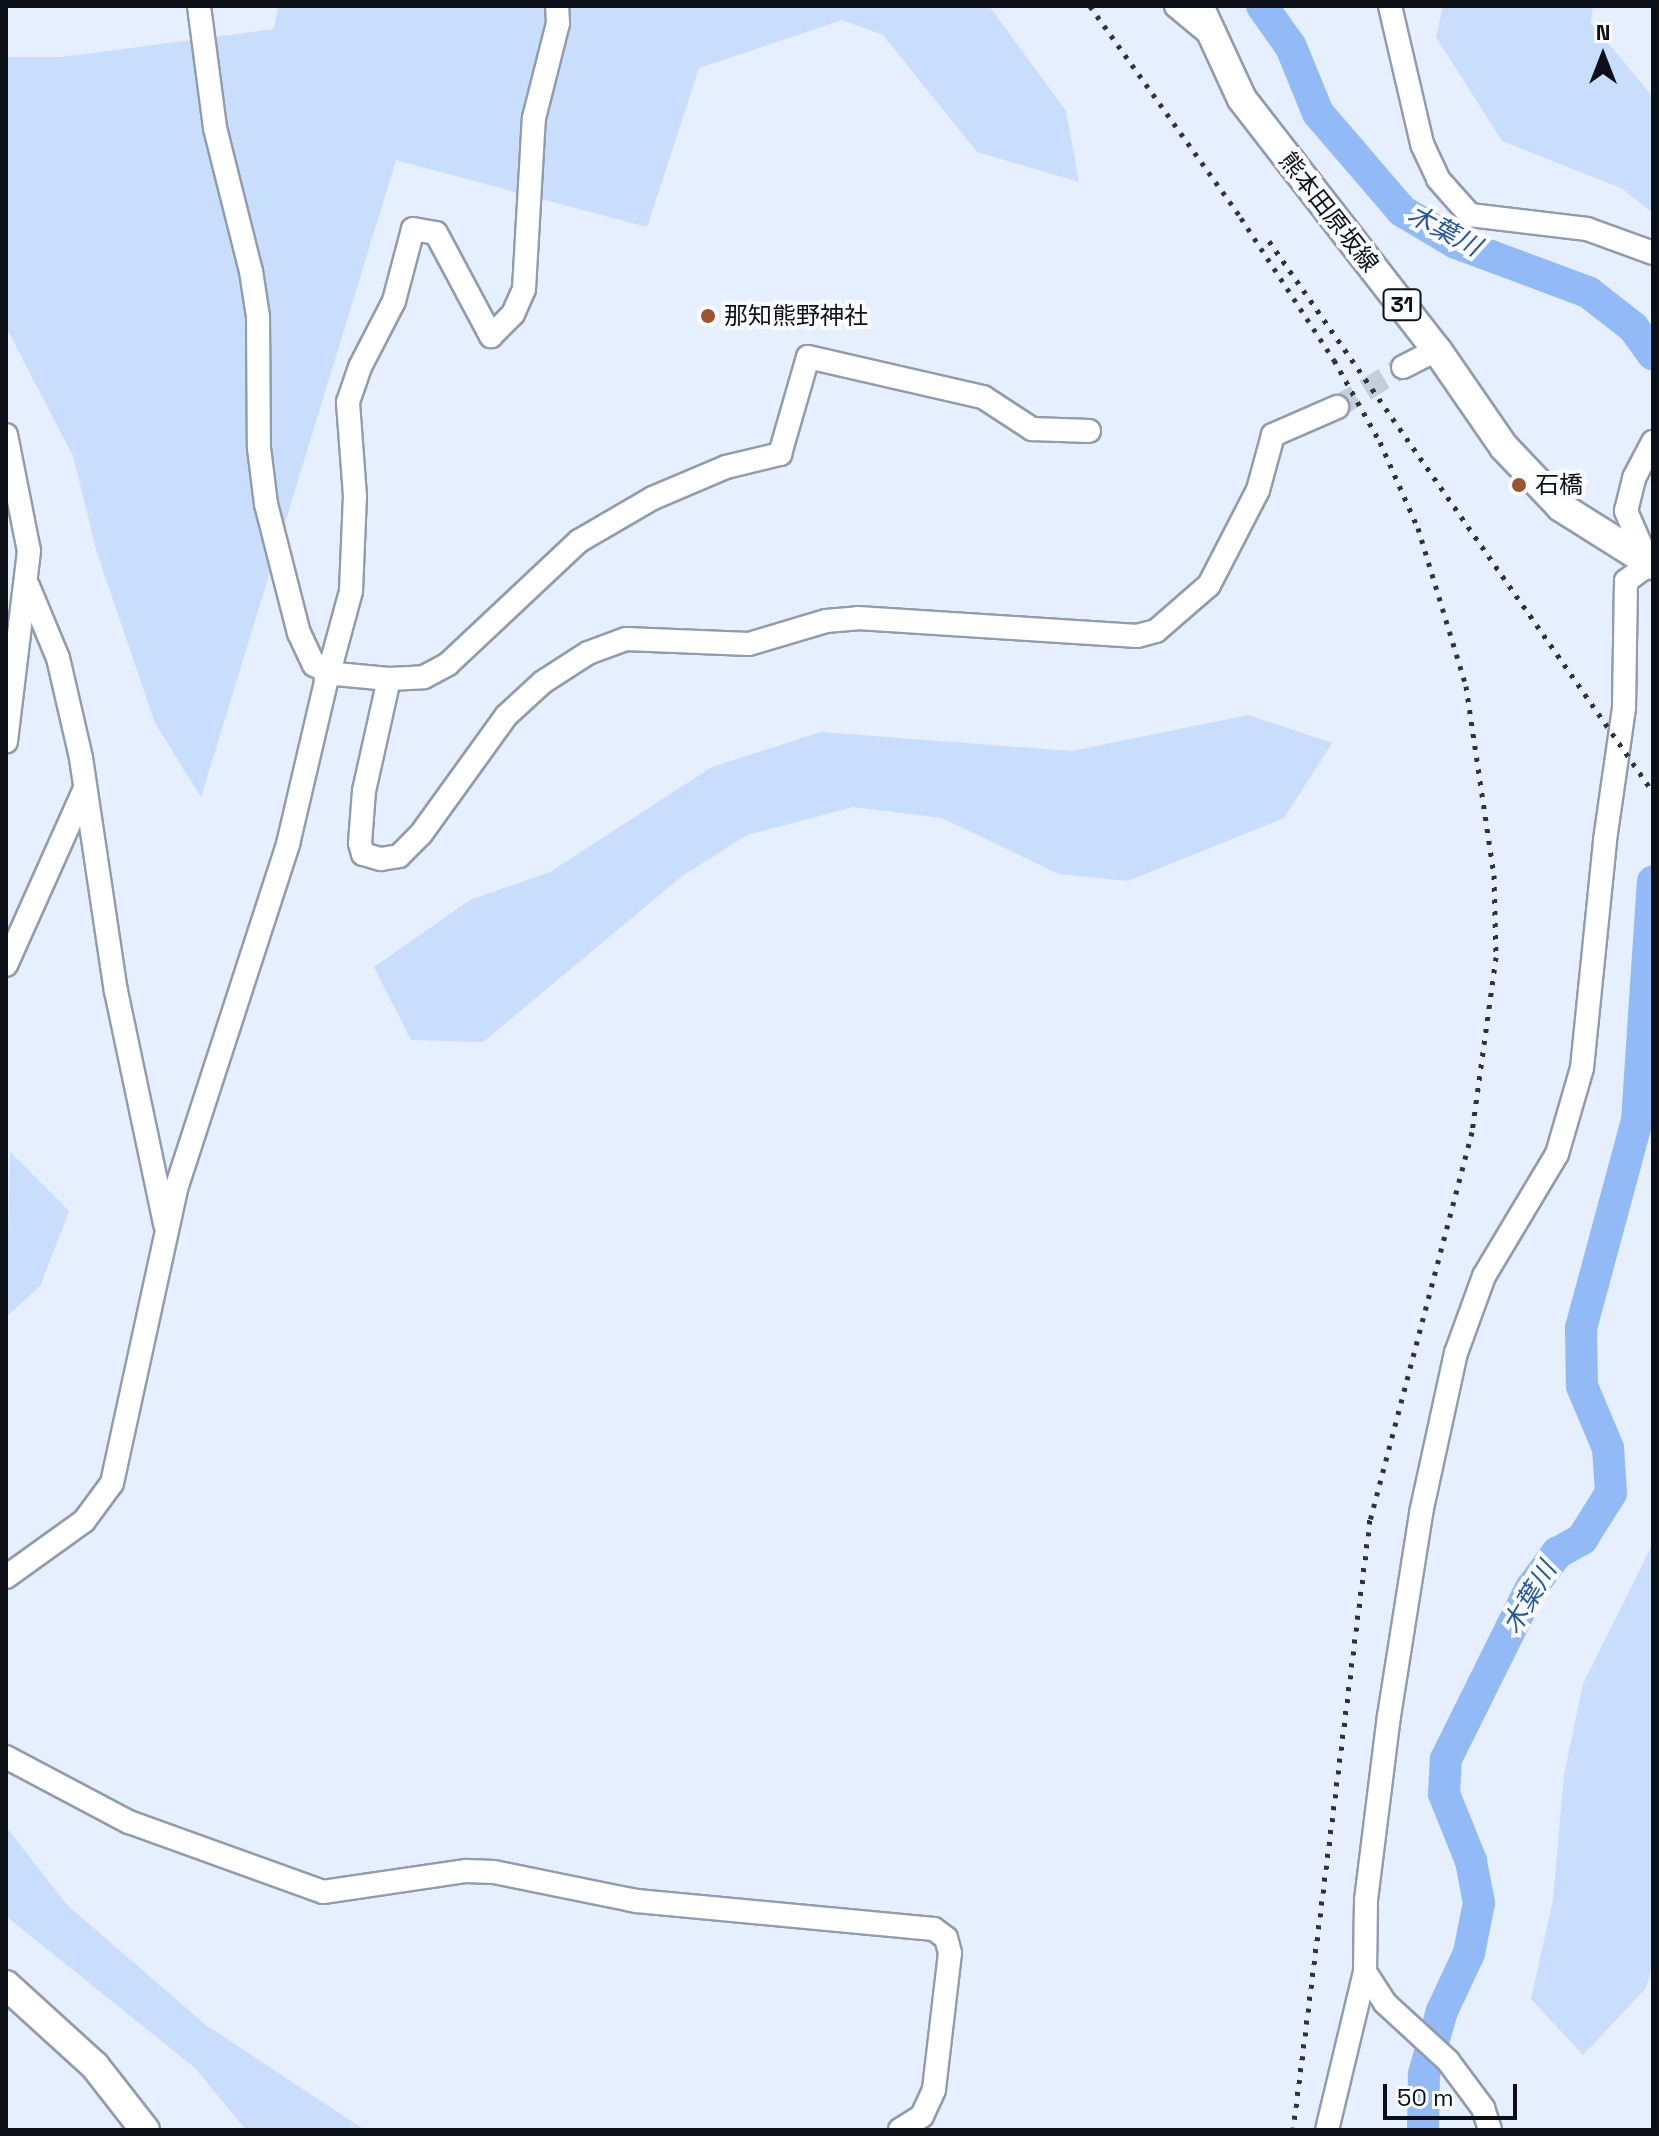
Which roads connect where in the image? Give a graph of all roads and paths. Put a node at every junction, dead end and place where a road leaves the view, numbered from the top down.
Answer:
1 (199, 6) edge
2 (557, 6) edge
3 (1176, 6) edge
4 (1199, 6) edge
5 (1390, 6) edge
6 (1211, 35) junction
7 (1653, 253) edge
8 (1437, 350) junction
9 (1403, 367) tunnel mouth
10 (1337, 407) tunnel mouth
11 (1089, 431) dead end
12 (6, 435) edge
13 (1653, 442) edge
14 (1651, 564) edge
15 (28, 586) junction
16 (325, 666) junction
17 (389, 679) junction
18 (6, 742) edge
19 (84, 791) junction
20 (6, 965) edge
21 (166, 1229) junction
22 (6, 1577) edge
23 (6, 1757) edge
24 (1365, 1972) junction
25 (6, 1985) edge
26 (145, 2130) edge
27 (900, 2130) edge
28 (1327, 2130) edge
29 (1490, 2130) edge

1 - 16 street
2 - 16 street
3 - 6 street
4 - 6 main road, 熊本田原坂線 / 31
5 - 7 street
6 - 8 main road, 熊本田原坂線 / 31
8 - 9 street
8 - 14 main road, 熊本田原坂線 / 31
10 - 17 street
11 - 17 street
12 - 15 street
13 - 14 street
14 - 24 street
15 - 18 street
15 - 19 street
16 - 17 street
16 - 21 street
19 - 20 street
19 - 21 street
21 - 22 street
23 - 27 street
24 - 28 street
24 - 29 street
25 - 26 main road

